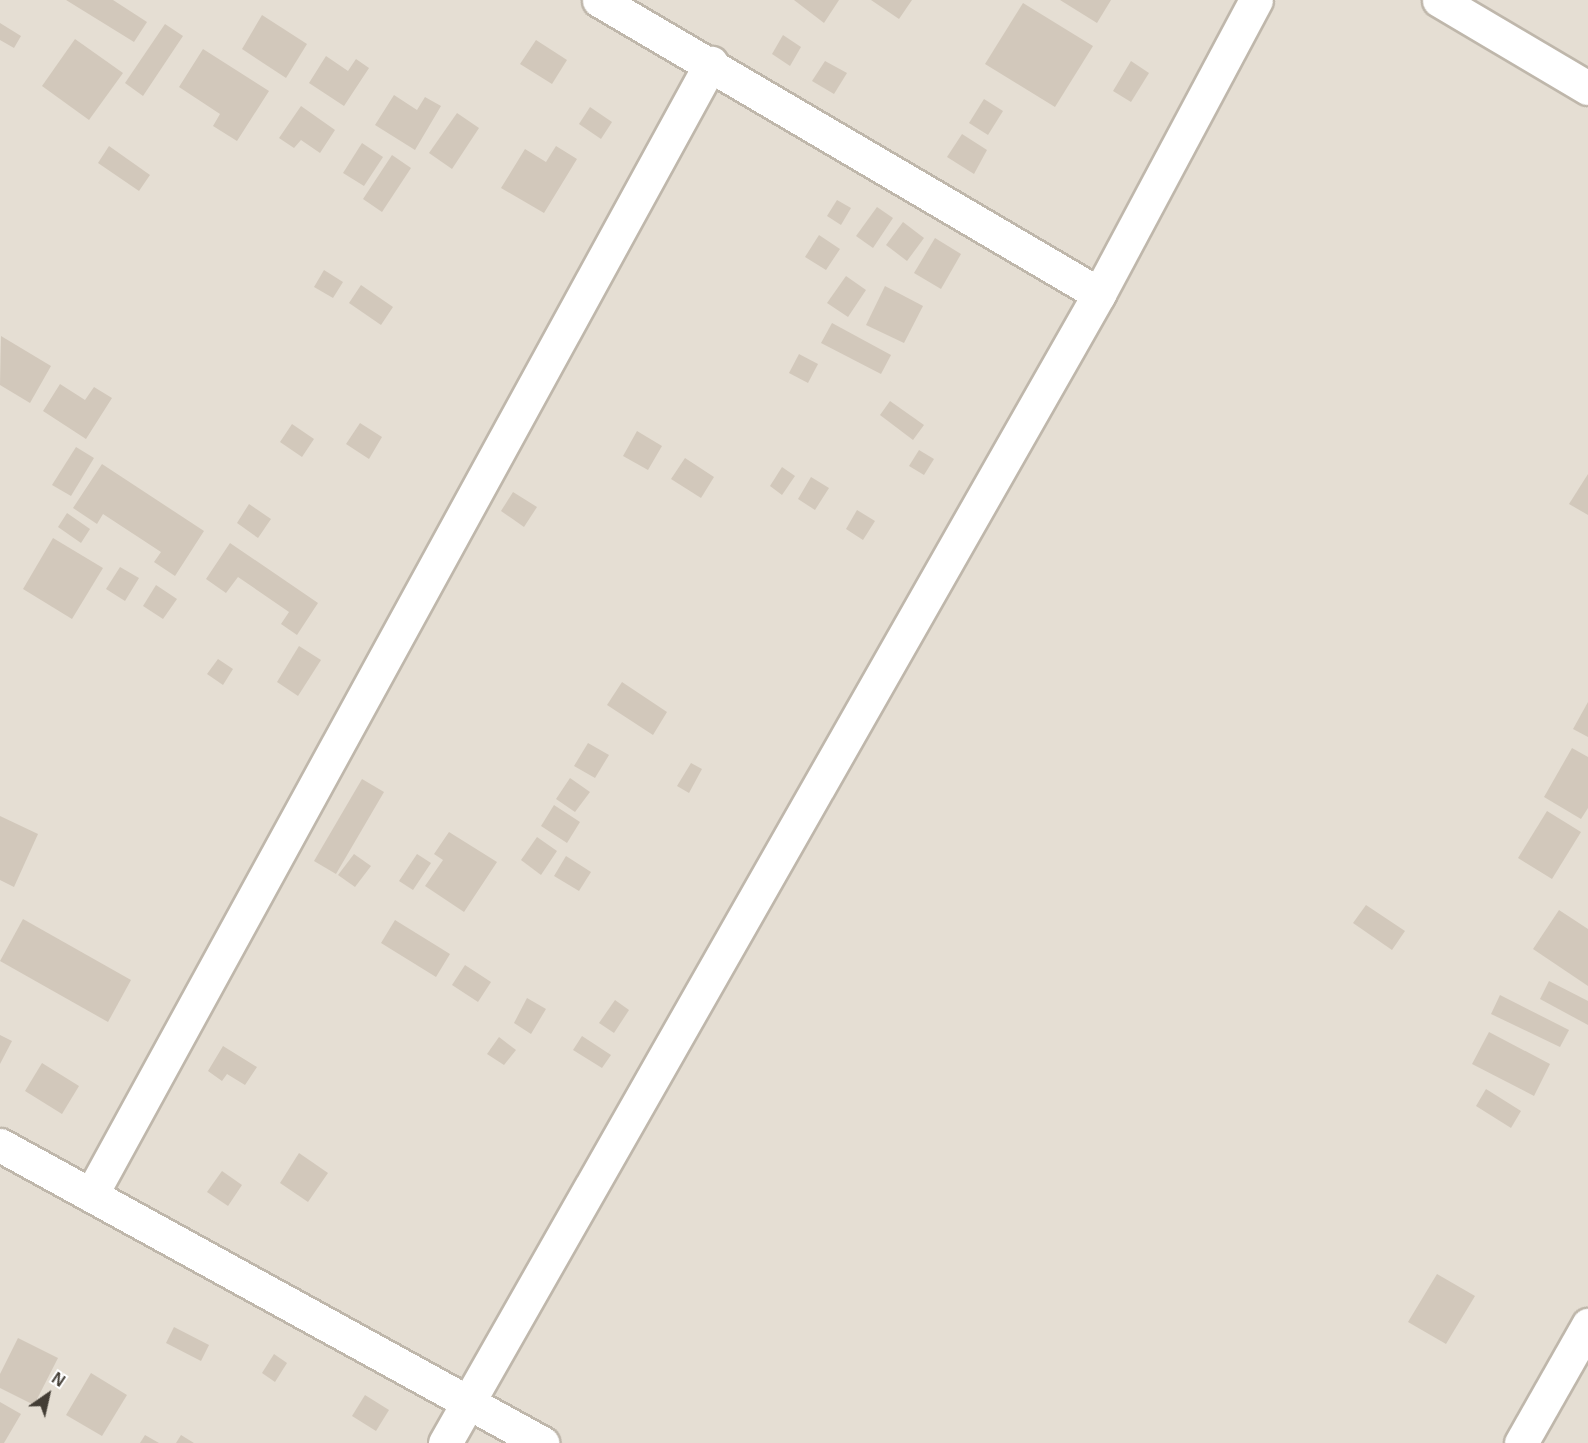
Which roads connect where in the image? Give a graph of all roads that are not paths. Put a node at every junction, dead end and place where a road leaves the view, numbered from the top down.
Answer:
1 (599, 0) edge
2 (1256, 0) edge
3 (1439, 0) edge
4 (711, 63) junction
5 (1588, 88) edge
6 (1099, 294) junction
7 (0, 1145) edge
8 (91, 1195) junction
9 (1588, 1325) edge
10 (466, 1401) junction
11 (445, 1443) edge
12 (542, 1443) edge
13 (1521, 1443) edge

1 - 4 street
2 - 6 street
3 - 5 street
4 - 6 street
4 - 8 street
6 - 10 street
7 - 8 street
8 - 10 street
9 - 13 street
10 - 11 street
10 - 12 street

